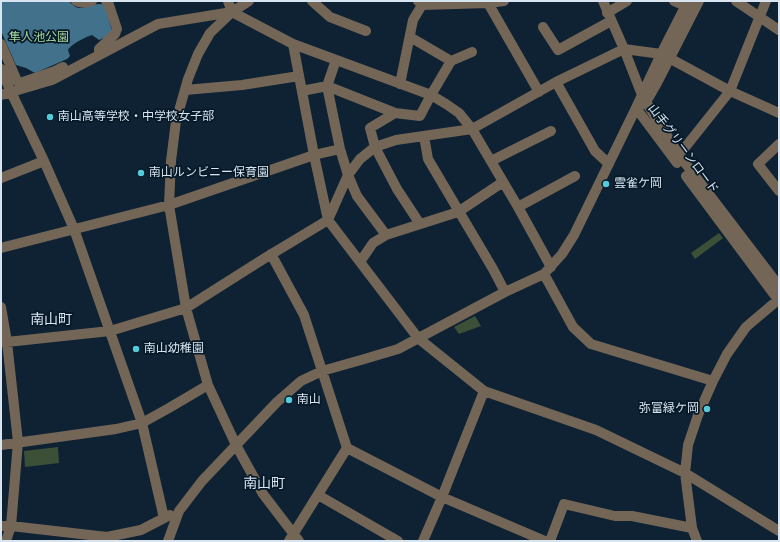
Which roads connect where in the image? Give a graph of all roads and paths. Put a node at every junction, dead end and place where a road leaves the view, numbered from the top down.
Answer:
1 (76, 1) edge
2 (92, 1) edge
3 (106, 1) edge
4 (228, 1) edge
5 (249, 1) edge
6 (312, 1) edge
7 (504, 1) edge
8 (603, 1) edge
9 (627, 1) edge
10 (674, 1) edge
11 (699, 1) edge
12 (736, 1) edge
13 (766, 1) edge
14 (420, 3) edge
15 (488, 3) junction
16 (687, 4) edge
17 (232, 12) junction
18 (609, 17) junction
19 (760, 17) junction
20 (543, 26) dead end
21 (779, 30) edge
22 (366, 31) dead end
23 (410, 37) junction
24 (1, 44) edge
25 (293, 44) junction
26 (624, 49) junction
27 (99, 51) dead end
28 (472, 52) dead end
29 (665, 56) junction
30 (336, 60) junction
31 (451, 60) junction
32 (80, 62) dead end
33 (1, 69) edge
34 (299, 76) junction
35 (556, 82) junction
36 (400, 84) junction
37 (327, 86) junction
38 (11, 89) edge
39 (185, 90) junction
40 (302, 91) junction
41 (730, 91) junction
42 (539, 92) junction
43 (431, 95) junction
44 (644, 98) junction
45 (636, 108) junction
46 (395, 113) junction
47 (779, 113) edge
48 (472, 129) junction
49 (551, 131) dead end
50 (424, 136) junction
51 (779, 144) edge
52 (375, 147) junction
53 (340, 149) junction
54 (679, 154) junction
55 (314, 155) junction
56 (44, 161) junction
57 (491, 161) junction
58 (609, 164) junction
59 (348, 175) junction
60 (575, 176) dead end
61 (1, 178) edge
62 (503, 182) junction
63 (779, 191) edge
64 (169, 205) junction
65 (518, 207) junction
66 (458, 212) junction
67 (328, 220) junction
68 (420, 224) junction
69 (74, 229) junction
70 (386, 235) junction
71 (1, 248) edge
72 (271, 254) junction
73 (360, 262) junction
74 (547, 270) junction
75 (779, 286) edge
76 (505, 292) junction
77 (779, 300) edge
78 (1, 307) edge
79 (186, 308) junction
80 (110, 331) junction
81 (418, 338) junction
82 (4, 342) edge
83 (322, 371) junction
84 (713, 381) junction
85 (208, 385) junction
86 (484, 391) junction
87 (142, 423) junction
88 (18, 442) junction
89 (1, 444) edge
90 (236, 445) junction
91 (347, 448) junction
92 (685, 473) junction
93 (318, 495) junction
94 (442, 497) junction
95 (179, 510) junction
96 (164, 518) junction
97 (1, 526) edge
98 (12, 526) junction
99 (692, 528) junction
100 (779, 531) edge
101 (105, 539) edge
102 (294, 539) edge
103 (171, 540) edge
104 (6, 541) edge
105 (398, 541) edge
106 (423, 541) edge
107 (545, 541) edge
108 (550, 541) edge
109 (697, 541) edge

1 - 2 street
3 - 27 street
4 - 17 street
5 - 17 street
6 - 22 street
7 - 15 street
8 - 18 street
9 - 18 street
10 - 16 street
11 - 29 street, 山手グリーンロード
12 - 19 street
13 - 19 street
14 - 15 street
14 - 23 street
15 - 42 street
16 - 29 street, 山手グリーンロード
17 - 25 street
17 - 38 street
17 - 39 street
18 - 20 street
18 - 26 street
19 - 21 street
19 - 41 street
23 - 31 street
23 - 36 street
24 - 38 street
25 - 30 street
25 - 34 street
26 - 29 street
26 - 35 street
26 - 44 street
28 - 31 street
29 - 41 street
29 - 44 street, 山手グリーンロード
30 - 36 street
30 - 37 street
31 - 43 street
32 - 38 street
33 - 38 street
34 - 39 street
34 - 40 street
35 - 42 street
35 - 58 street
36 - 43 street
37 - 40 street
37 - 46 street
37 - 53 street
38 - 56 street
39 - 64 street
40 - 55 street
41 - 47 street
41 - 54 street
42 - 48 street
43 - 46 street
43 - 48 street
44 - 45 street, 山手グリーンロード
44 - 54 street, 山手グリーンロード
45 - 58 street
45 - 77 street, 山手グリーンロード
46 - 52 street
48 - 50 street
48 - 57 street
49 - 57 street
50 - 52 street
50 - 66 street
51 - 63 street
52 - 59 street
52 - 68 street
53 - 55 street
53 - 59 street
54 - 75 street, 山手グリーンロード
55 - 64 street
55 - 67 street
56 - 61 street
56 - 69 street
57 - 62 street
58 - 74 street
59 - 67 street
59 - 70 street
60 - 65 street
62 - 65 street
62 - 66 street
64 - 69 street
64 - 79 street
65 - 74 street
66 - 68 street
66 - 76 street
67 - 72 street
67 - 73 street
68 - 70 street
69 - 71 street
69 - 80 street
70 - 73 street
72 - 79 street
72 - 83 street
73 - 81 street
74 - 76 street
74 - 84 street
76 - 81 street
77 - 84 street
78 - 82 street
79 - 80 street
79 - 85 street
80 - 82 street
80 - 87 street
81 - 83 street
81 - 86 street
82 - 88 street
83 - 90 street
83 - 91 street
84 - 92 street
85 - 87 street
85 - 90 street
86 - 92 street
86 - 94 street
87 - 88 street
87 - 96 street
88 - 89 street
88 - 98 street
90 - 95 street
90 - 102 street
91 - 93 street
91 - 94 street
92 - 99 street
92 - 100 street
93 - 102 street
93 - 105 street
94 - 106 street
94 - 107 street
95 - 96 street
95 - 103 street
96 - 101 street
97 - 98 street
98 - 101 street
98 - 104 street
99 - 108 street
99 - 109 street

